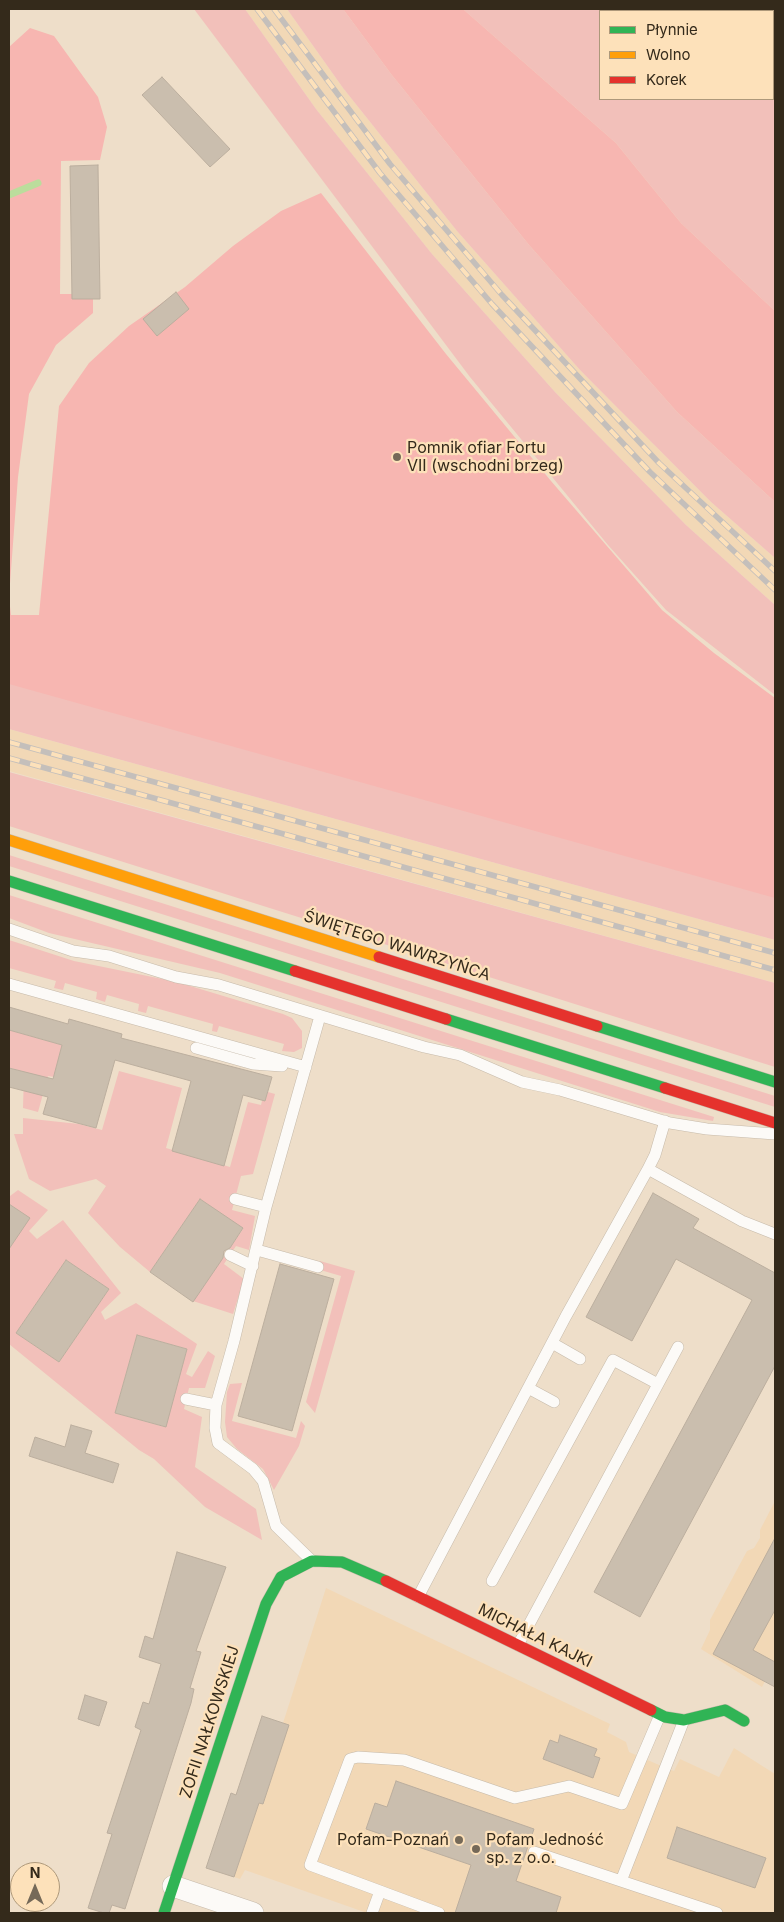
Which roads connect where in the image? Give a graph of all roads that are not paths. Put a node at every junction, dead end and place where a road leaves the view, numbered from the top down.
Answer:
1 (9, 840) edge
2 (9, 881) edge
3 (9, 929) edge
4 (9, 984) edge
5 (320, 1016) junction
6 (196, 1048) dead end
7 (306, 1067) junction
8 (775, 1082) edge
9 (665, 1121) junction
10 (775, 1122) edge
11 (775, 1134) edge
12 (648, 1169) junction
13 (235, 1199) dead end
14 (266, 1208) junction
15 (775, 1234) edge
16 (257, 1250) junction
17 (230, 1255) dead end
18 (253, 1266) junction
19 (318, 1267) dead end
20 (552, 1343) junction
21 (678, 1347) dead end
22 (580, 1359) dead end
23 (658, 1384) junction
24 (528, 1388) junction
25 (186, 1398) dead end
26 (554, 1402) dead end
27 (216, 1405) junction
28 (312, 1561) junction
29 (492, 1581) dead end
30 (418, 1597) junction
31 (518, 1645) junction
32 (661, 1715) junction
33 (684, 1720) junction
34 (744, 1720) dead end
35 (534, 1852) dead end
36 (621, 1881) junction
37 (173, 1886) junction
38 (380, 1891) junction
39 (164, 1913) edge
40 (253, 1913) edge
41 (372, 1913) edge
42 (439, 1913) edge
43 (717, 1913) edge

1 - 8 main road, ŚWIĘTEGO WAWRZYŃCA
2 - 10 main road
3 - 5 lane
4 - 7 lane
5 - 7 lane
5 - 9 lane
6 - 7 lane
7 - 14 lane
9 - 11 lane
9 - 12 lane
12 - 15 lane
12 - 20 lane
13 - 14 lane
14 - 16 lane
16 - 18 lane
16 - 19 lane
17 - 18 lane
18 - 27 lane
20 - 22 lane
20 - 24 lane
21 - 23 lane
23 - 29 lane
23 - 31 lane
24 - 26 lane
24 - 30 lane
25 - 27 lane
27 - 28 lane
28 - 30 main road, MICHAŁA KAJKI
28 - 37 main road, ZOFII NAŁKOWSKIEJ
30 - 31 main road, MICHAŁA KAJKI
31 - 32 main road, MICHAŁA KAJKI
32 - 33 main road, MICHAŁA KAJKI
32 - 38 lane
33 - 34 main road
33 - 36 lane
35 - 36 lane
36 - 43 lane
37 - 39 main road, ZOFII NAŁKOWSKIEJ
37 - 40 street
38 - 41 lane
38 - 42 lane

